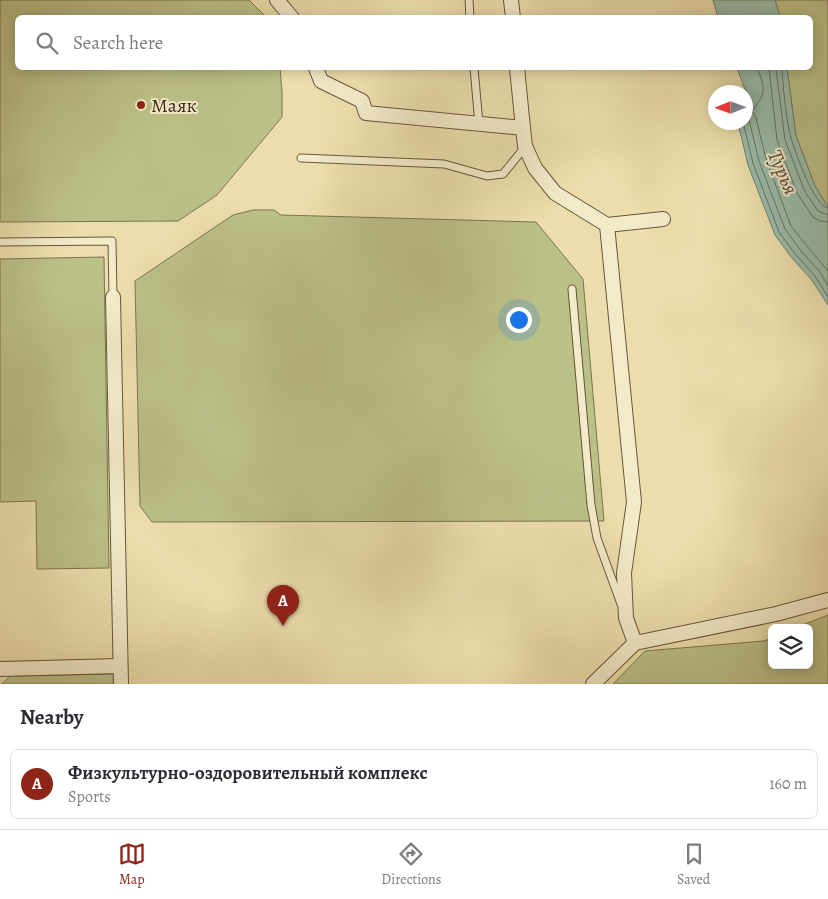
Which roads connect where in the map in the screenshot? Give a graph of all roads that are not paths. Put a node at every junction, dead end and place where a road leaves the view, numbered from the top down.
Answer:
1 (277, 0) edge
2 (469, 0) edge
3 (511, 0) edge
4 (290, 15) edge
5 (470, 15) edge
6 (513, 15) edge
7 (317, 70) edge
8 (474, 70) edge
9 (517, 70) edge
10 (479, 124) junction
11 (523, 128) junction
12 (525, 146) junction
13 (301, 158) dead end
14 (663, 219) dead end
15 (607, 225) junction
16 (0, 242) edge
17 (572, 289) dead end
18 (114, 297) joint
19 (828, 600) edge
20 (626, 618) junction
21 (635, 643) junction
22 (120, 666) junction
23 (0, 669) edge
24 (121, 684) edge
25 (593, 684) edge

1 - 4 street
2 - 5 lane
3 - 6 street
7 - 10 street
8 - 10 lane
9 - 11 street
10 - 11 street
11 - 12 street
12 - 13 lane
12 - 15 street
14 - 15 street
15 - 20 street
16 - 18 lane
17 - 20 lane
18 - 22 street
19 - 21 street
20 - 21 street
21 - 25 street
22 - 23 street
22 - 24 street

